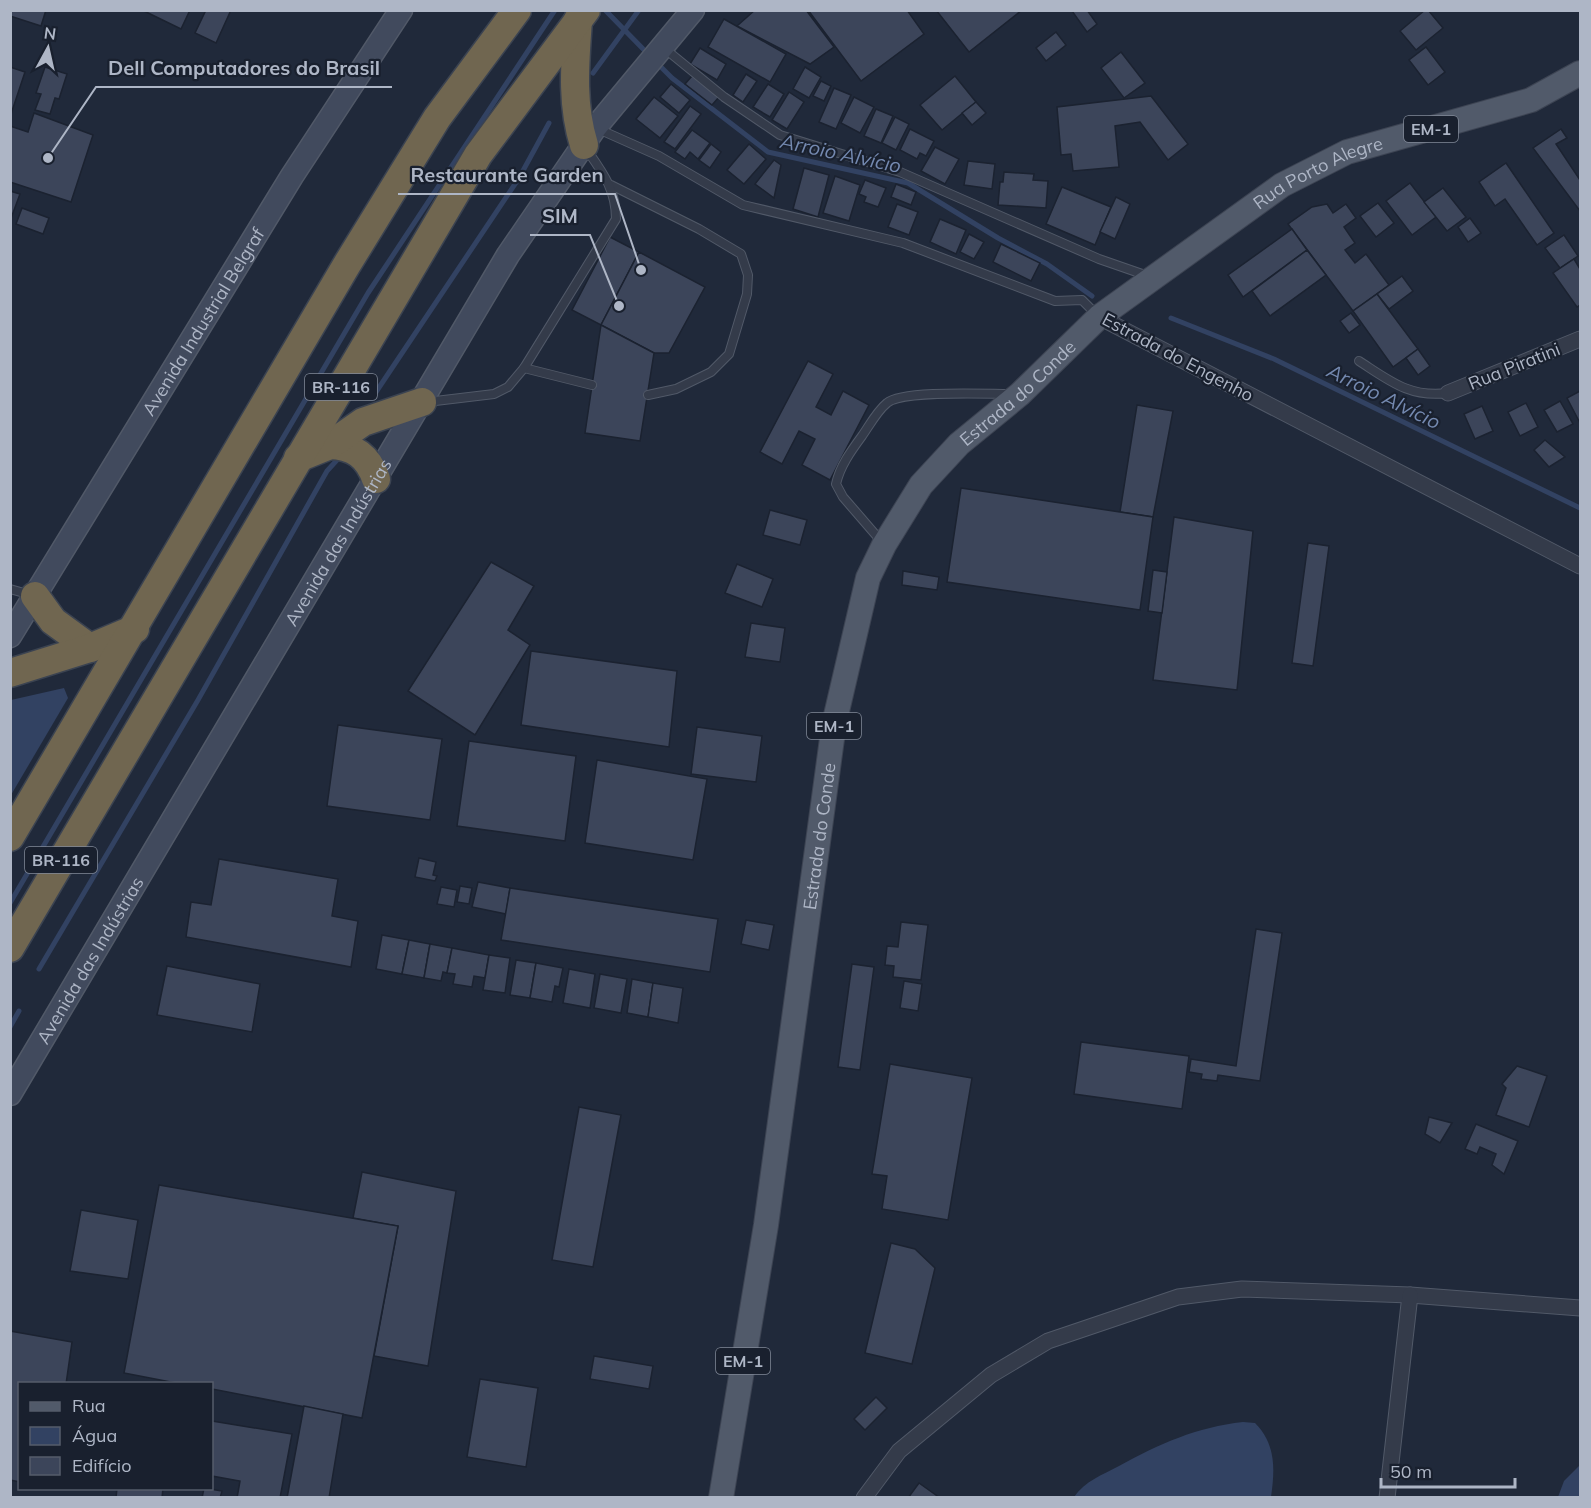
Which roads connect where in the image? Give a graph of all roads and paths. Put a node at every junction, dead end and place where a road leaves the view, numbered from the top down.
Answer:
1 (400, 10) edge
2 (517, 10) edge
3 (693, 10) edge
4 (583, 14) edge
5 (662, 48) junction
6 (1581, 73) edge
7 (589, 136) junction
8 (611, 185) junction
9 (1149, 283) junction
10 (1099, 317) junction
11 (1581, 339) edge
12 (1359, 361) dead end
13 (524, 368) junction
14 (592, 385) dead end
15 (1020, 393) junction
16 (1448, 393) joint
17 (648, 395) dead end
18 (422, 402) junction
19 (330, 445) junction
20 (298, 458) junction
21 (376, 478) junction
22 (884, 545) junction
23 (1581, 566) edge
24 (23, 593) edge
25 (135, 629) junction
26 (10, 636) edge
27 (90, 648) junction
28 (10, 673) edge
29 (10, 837) edge
30 (10, 948) edge
31 (10, 1094) edge
32 (1410, 1295) junction
33 (1581, 1308) edge
34 (721, 1497) edge
35 (864, 1497) edge
36 (1387, 1497) edge

1 - 24 main road, Avenida Industrial Belgraf
2 - 25 highway, BR-116
3 - 5 main road, Avenida das Indústrias
4 - 7 highway
4 - 20 highway, BR-116
5 - 7 main road, Avenida das Indústrias
5 - 9 lane
6 - 9 main road, Rua Porto Alegre / EM-1
7 - 8 lane
7 - 10 lane, Estrada do Engenho
7 - 18 main road, Avenida das Indústrias
8 - 13 lane
8 - 17 lane
9 - 10 main road, Estrada do Conde / EM-1
10 - 15 main road, Estrada do Conde / EM-1
10 - 23 street, Estrada do Engenho
11 - 16 street, Rua Piratini
12 - 16 lane
13 - 14 lane
13 - 18 lane
15 - 22 main road, Estrada do Conde / EM-1
15 - 22 lane
18 - 19 highway
18 - 21 main road, Avenida das Indústrias
19 - 20 highway
19 - 21 highway
20 - 30 highway, BR-116
21 - 31 main road, Avenida das Indústrias
22 - 34 main road, Estrada do Conde / EM-1
24 - 26 main road, Avenida Industrial Belgraf
24 - 27 highway
25 - 27 highway
25 - 29 highway, BR-116
27 - 28 highway
32 - 33 street
32 - 35 street
32 - 36 street

